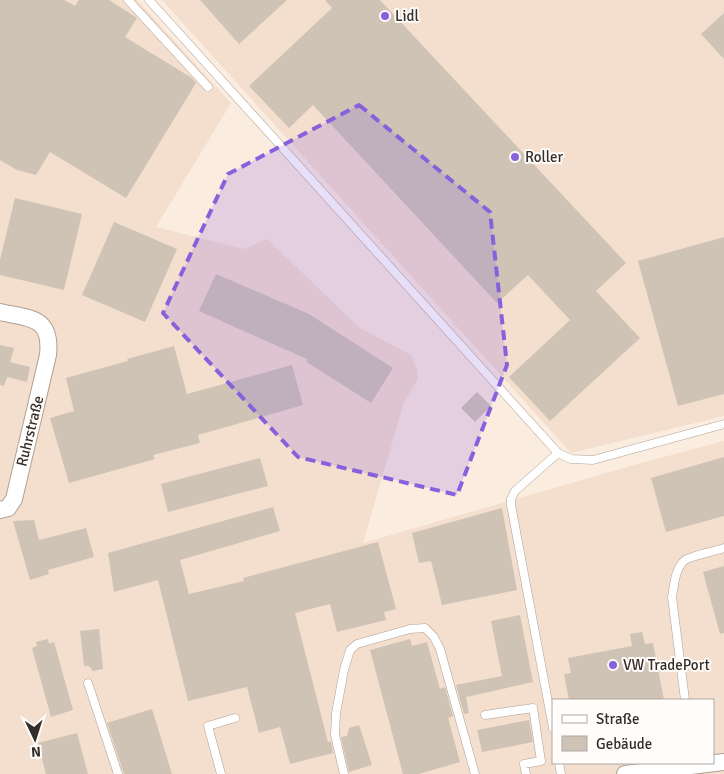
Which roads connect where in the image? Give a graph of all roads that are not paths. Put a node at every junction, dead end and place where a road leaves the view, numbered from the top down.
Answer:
1 (128, 0) edge
2 (149, 0) edge
3 (208, 87) dead end
4 (0, 312) edge
5 (724, 424) edge
6 (558, 453) junction
7 (0, 510) edge
8 (724, 548) edge
9 (88, 683) dead end
10 (685, 699) edge
11 (484, 716) dead end
12 (236, 718) dead end
13 (552, 723) edge
14 (693, 764) edge
15 (118, 774) edge
16 (221, 774) edge
17 (344, 774) edge
18 (475, 774) edge
19 (526, 774) edge
20 (626, 774) edge

1 - 3 lane
2 - 6 lane
4 - 7 street, Ruhrstraße
5 - 6 lane
6 - 13 lane
8 - 10 lane
9 - 15 lane
11 - 19 lane
12 - 16 lane
14 - 20 street
17 - 18 lane

